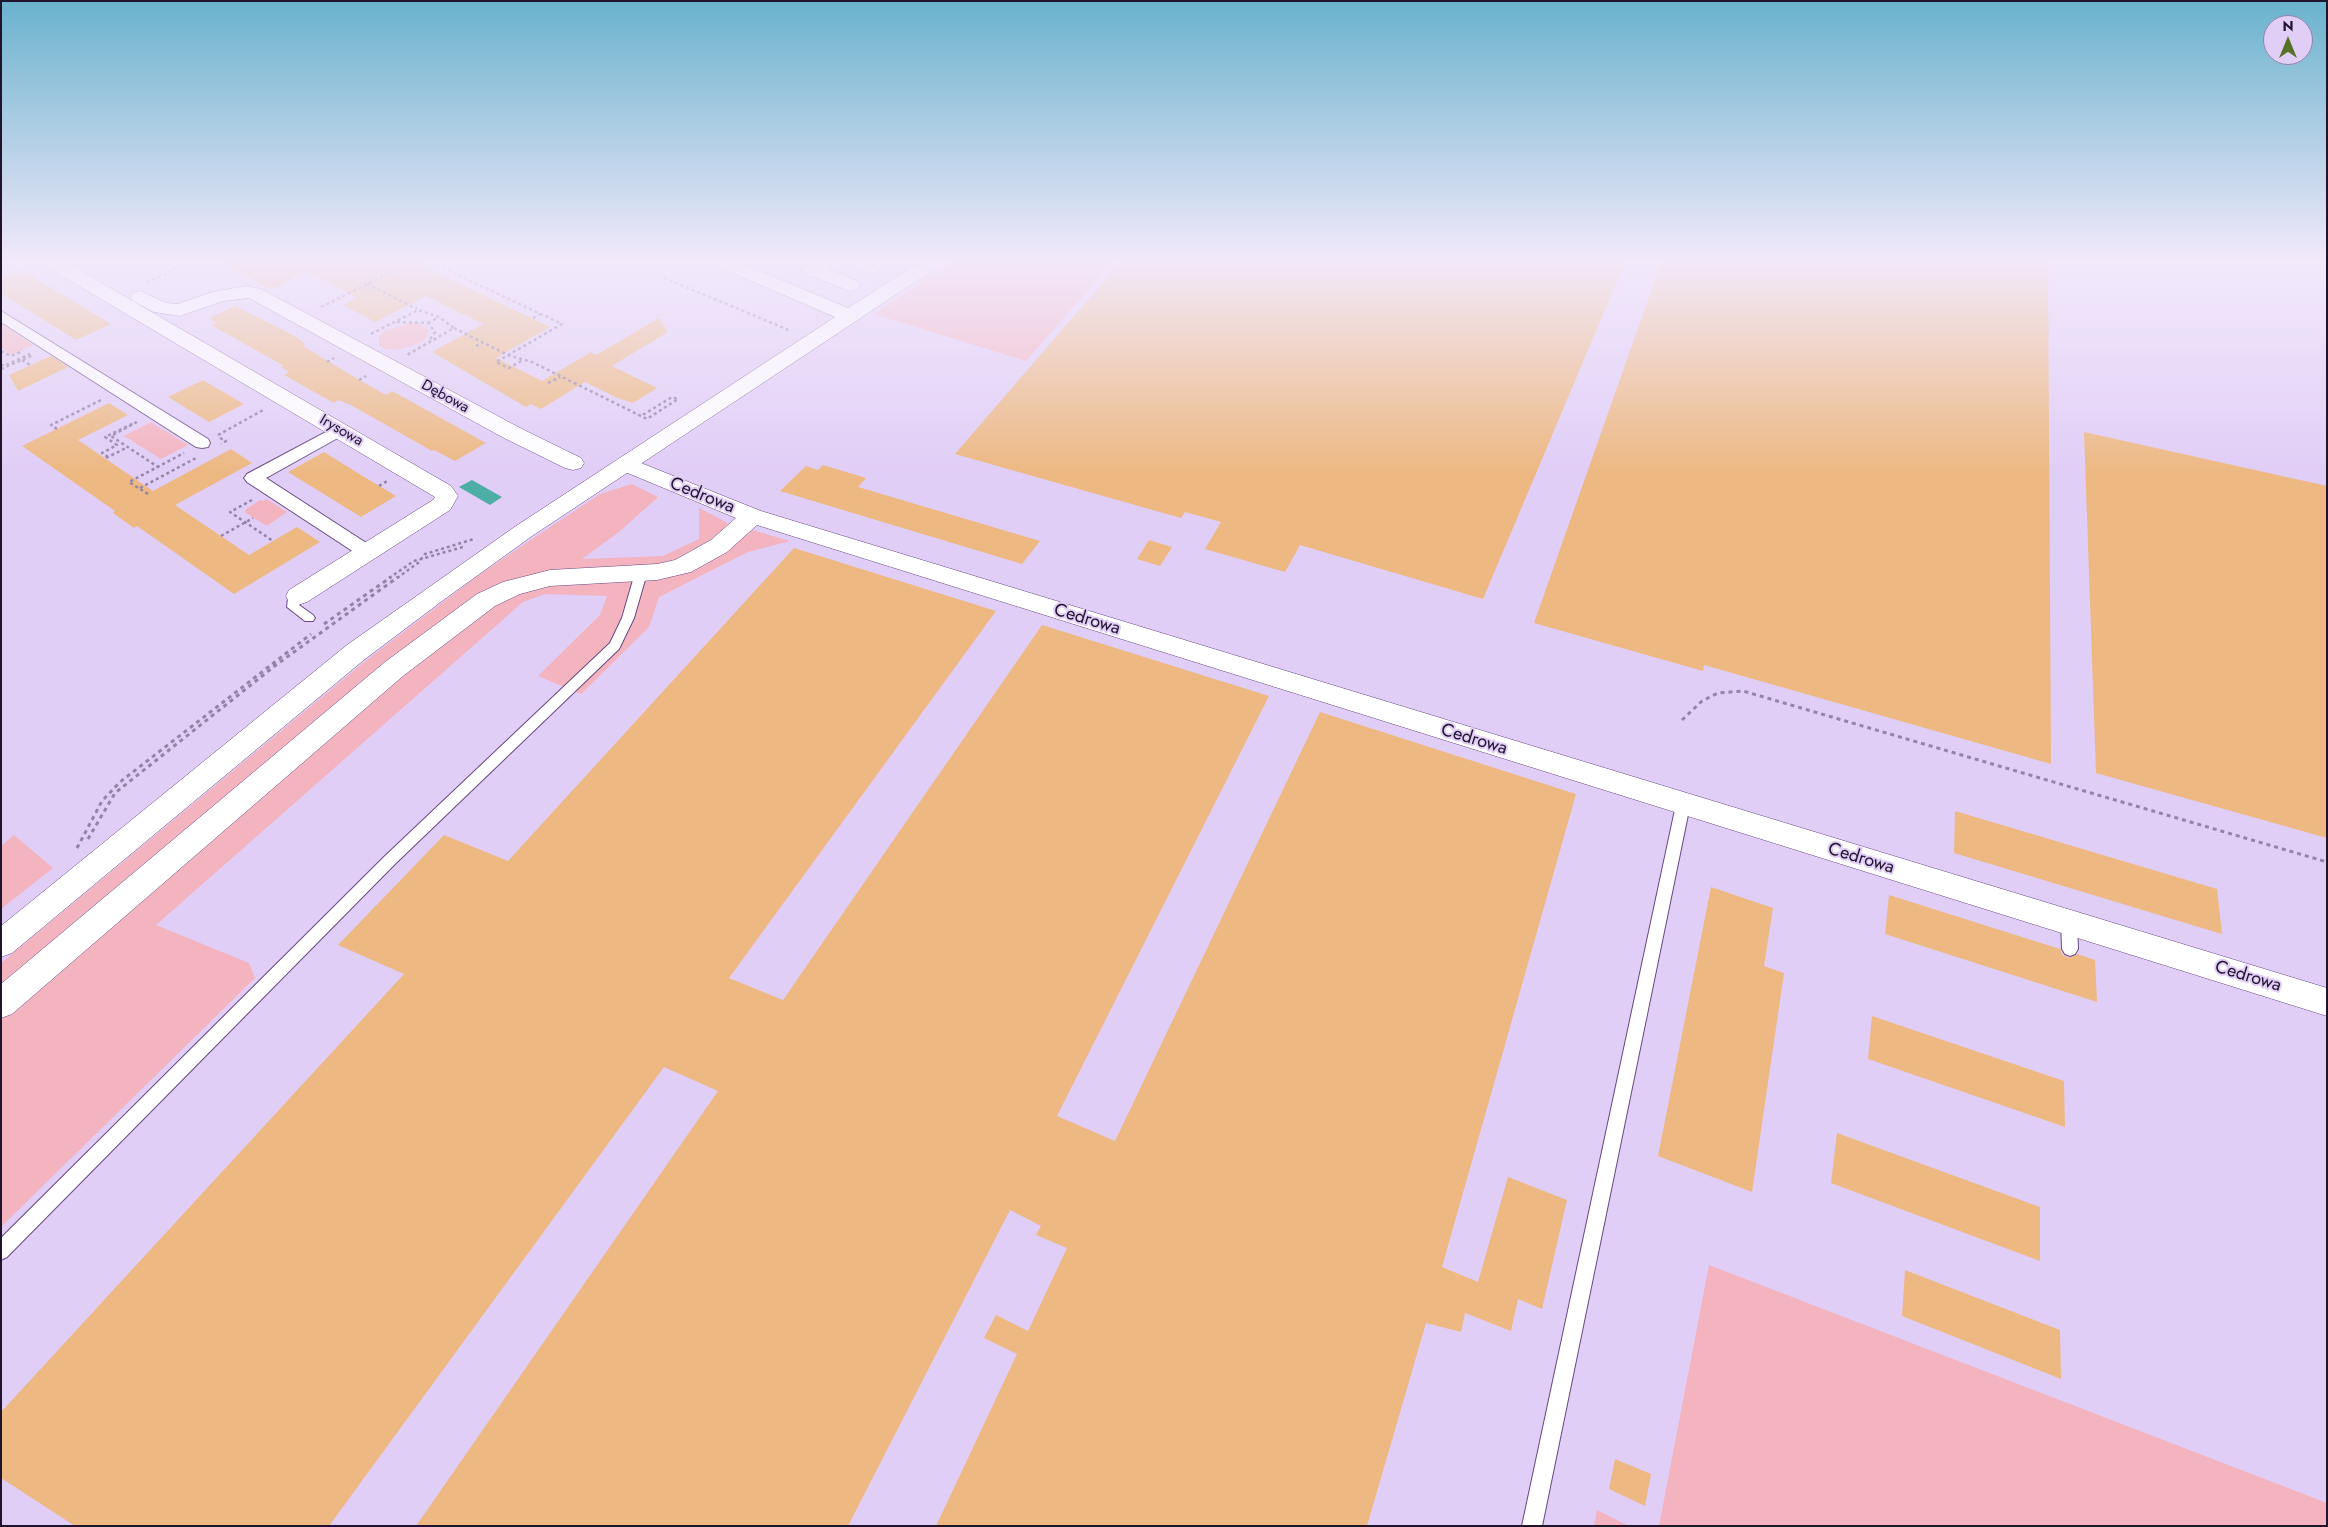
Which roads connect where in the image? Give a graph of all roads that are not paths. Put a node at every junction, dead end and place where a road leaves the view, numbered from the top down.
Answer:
1 (23, 331) edge
2 (171, 331) edge
3 (325, 331) edge
4 (826, 331) edge
5 (339, 430) junction
6 (202, 443) road end
7 (573, 463) dead end
8 (626, 464) junction
9 (753, 516) junction
10 (368, 552) junction
11 (641, 573) junction
12 (298, 596) joint
13 (309, 618) dead end
14 (1683, 805) junction
15 (2069, 921) junction
16 (1, 944) edge
17 (2070, 949) dead end
18 (2327, 1002) edge
19 (1, 1004) edge
20 (1, 1251) edge
21 (1532, 1526) edge

1 - 6 street
2 - 5 street, Irysowa
3 - 7 street, Dębowa
4 - 8 street
5 - 10 street, Irysowa
5 - 10 street
8 - 9 street, Cedrowa
8 - 16 street
9 - 11 street
9 - 14 street, Cedrowa
10 - 12 street, Irysowa
11 - 19 street
11 - 20 lane
12 - 13 lane, Irysowa
14 - 15 street, Cedrowa
14 - 21 lane
15 - 17 lane
15 - 18 street, Cedrowa

